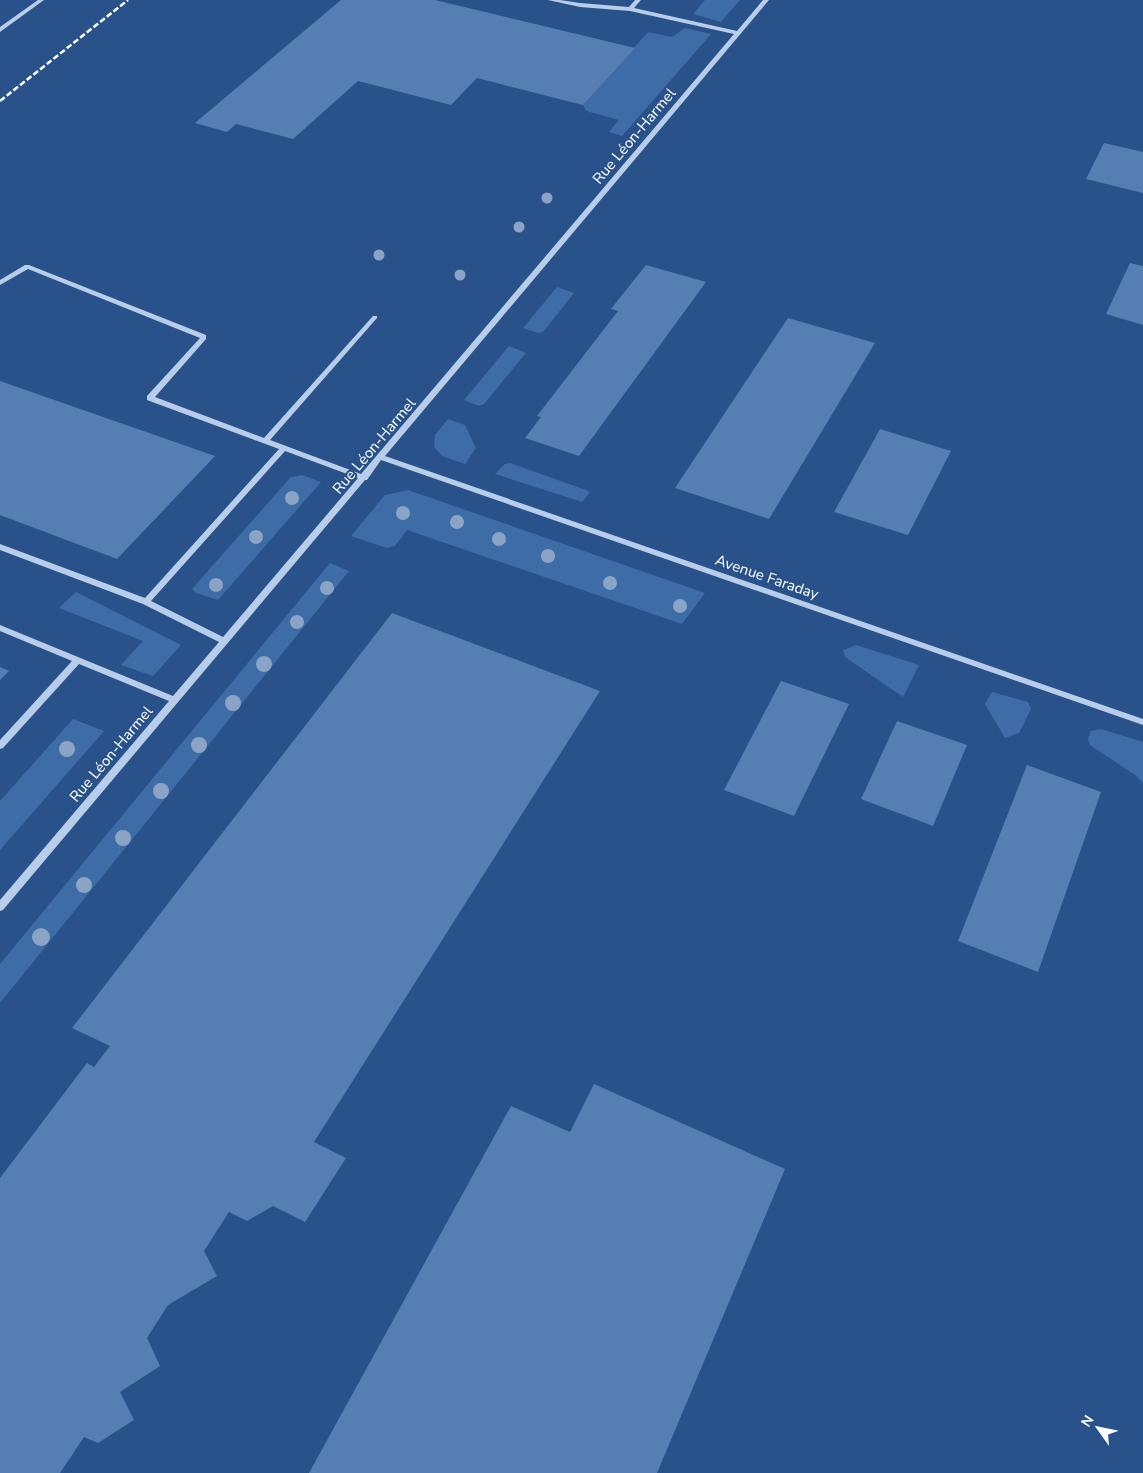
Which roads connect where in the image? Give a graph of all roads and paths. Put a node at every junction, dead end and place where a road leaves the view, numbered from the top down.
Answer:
1 (41, 0) edge
2 (551, 0) edge
3 (638, 0) edge
4 (766, 0) edge
5 (630, 9) junction
6 (0, 30) edge
7 (738, 33) junction
8 (0, 283) edge
9 (375, 317) dead end
10 (265, 441) junction
11 (284, 448) junction
12 (382, 458) junction
13 (364, 478) junction
14 (0, 547) edge
15 (146, 602) junction
16 (0, 628) edge
17 (226, 641) junction
18 (78, 660) junction
19 (175, 700) junction
20 (1143, 722) edge
21 (0, 746) edge
22 (0, 907) edge

1 - 6 street
2 - 5 street
3 - 5 lane
4 - 7 street, Rue Léon-Harmel
5 - 7 lane
7 - 12 street, Rue Léon-Harmel
8 - 10 street
9 - 10 street
10 - 11 street
11 - 13 street
11 - 15 street
12 - 13 street, Rue Léon-Harmel
12 - 20 street, Avenue Faraday
13 - 17 street, Rue Léon-Harmel
14 - 15 street
15 - 17 street
16 - 18 street
17 - 19 street, Rue Léon-Harmel
18 - 19 street
18 - 21 street
19 - 22 street, Rue Léon-Harmel

